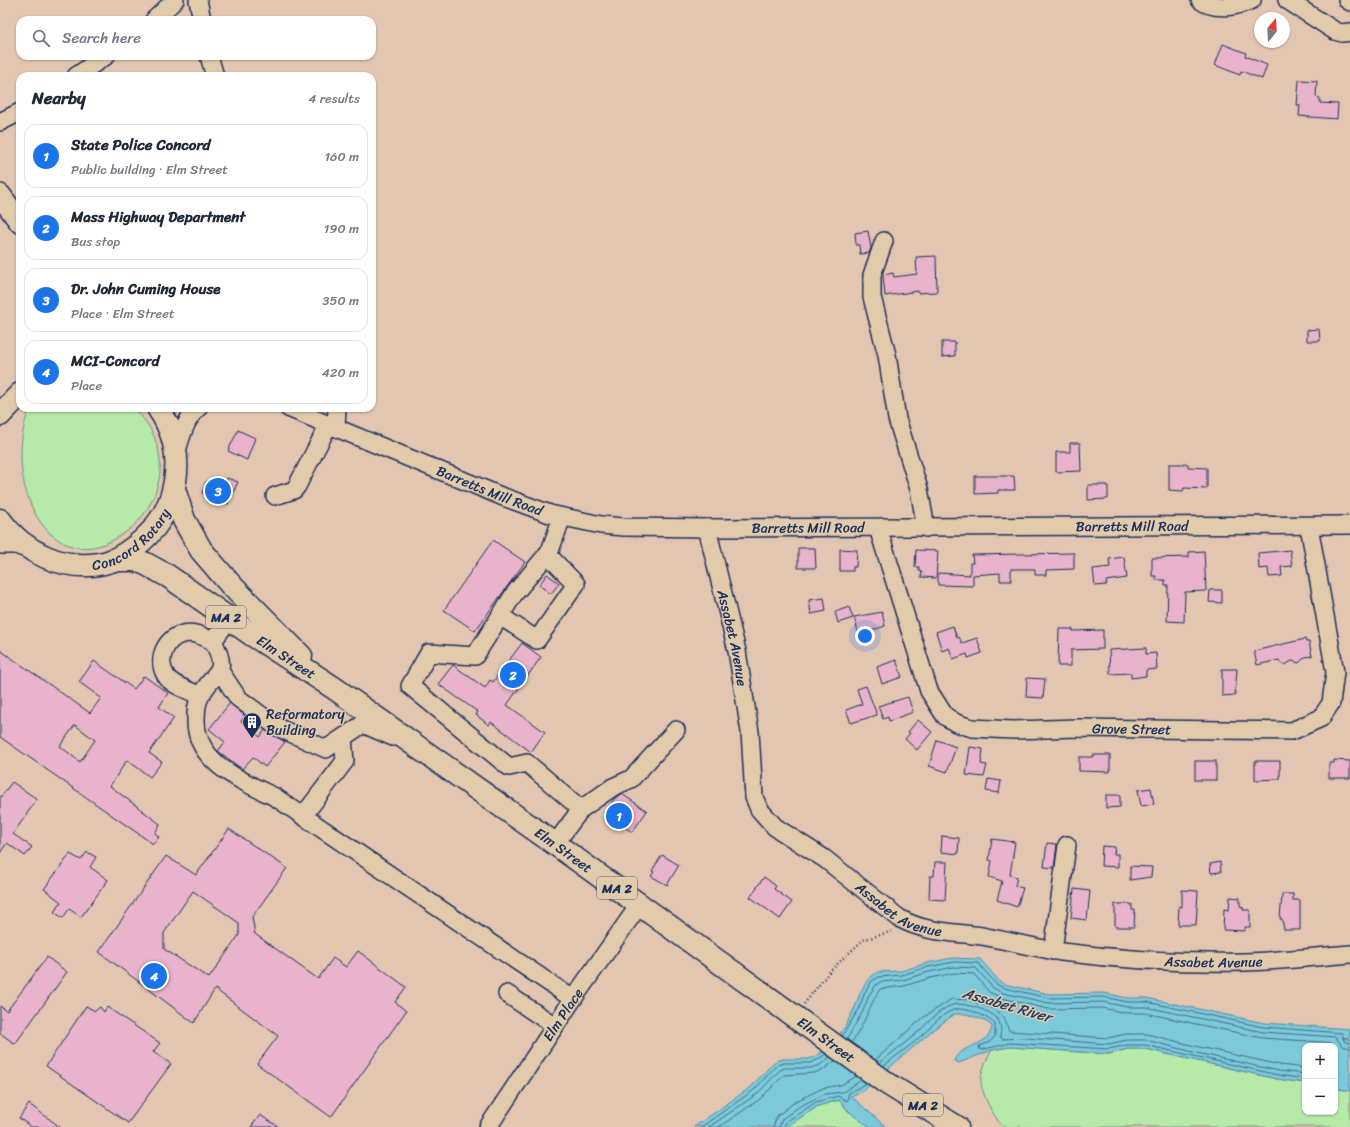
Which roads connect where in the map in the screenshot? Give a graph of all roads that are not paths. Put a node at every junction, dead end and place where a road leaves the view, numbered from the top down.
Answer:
1 (175, 0) edge
2 (198, 0) edge
3 (1200, 0) edge
4 (1252, 0) edge
5 (1287, 0) edge
6 (1347, 0) edge
7 (1350, 2) edge
8 (158, 16) edge
9 (201, 16) edge
10 (1350, 32) edge
11 (100, 60) edge
12 (210, 60) edge
13 (82, 72) edge
14 (214, 72) edge
15 (16, 114) edge
16 (0, 122) edge
17 (0, 195) edge
18 (16, 217) edge
19 (884, 241) dead end
20 (16, 395) edge
21 (16, 397) edge
22 (0, 402) edge
23 (160, 412) edge
24 (194, 412) edge
25 (299, 412) edge
26 (337, 412) edge
27 (0, 415) edge
28 (333, 425) junction
29 (176, 454) junction
30 (174, 489) junction
31 (275, 496) dead end
32 (562, 517) junction
33 (0, 520) edge
34 (1350, 525) edge
35 (1309, 526) junction
36 (707, 528) junction
37 (878, 528) junction
38 (926, 528) junction
39 (0, 545) edge
40 (547, 554) junction
41 (39, 555) junction
42 (113, 560) junction
43 (500, 616) junction
44 (229, 619) junction
45 (213, 641) junction
46 (220, 671) junction
47 (334, 688) junction
48 (200, 696) junction
49 (676, 730) dead end
50 (343, 738) junction
51 (418, 747) junction
52 (581, 809) junction
53 (303, 816) junction
54 (555, 844) junction
55 (1067, 845) dead end
56 (640, 904) junction
57 (1053, 951) junction
58 (1350, 954) edge
59 (507, 994) dead end
60 (572, 999) junction
61 (555, 1026) junction
62 (888, 1084) junction
63 (488, 1127) edge
64 (934, 1127) edge
65 (957, 1127) edge

1 - 8 street
2 - 9 street
3 - 4 street
5 - 10 street
6 - 7 street
11 - 13 street
12 - 14 street
15 - 16 street
17 - 18 main road
19 - 38 street
20 - 22 highway
21 - 27 highway
23 - 29 highway, Concord Rotary / MA 2
24 - 29 street
25 - 28 street, Barretts Mill Road
26 - 28 street
28 - 31 street
28 - 32 street, Barretts Mill Road
29 - 30 highway, Concord Rotary / MA 2
30 - 42 highway, Concord Rotary
30 - 47 highway, Elm Street / MA 2
32 - 36 street, Barretts Mill Road
32 - 40 street
33 - 41 highway, Concord Rotary / MA 2
34 - 35 street, Barretts Mill Road
35 - 37 street, Grove Street
35 - 38 street, Barretts Mill Road
36 - 37 street, Barretts Mill Road
36 - 57 street, Assabet Avenue
37 - 38 street, Barretts Mill Road
39 - 41 street
40 - 43 street
40 - 43 street
41 - 42 highway, Concord Rotary / MA 2
42 - 44 highway, Elm Street / MA 2
43 - 52 street
44 - 45 street
44 - 47 highway, Elm Street / MA 2
45 - 46 street
45 - 48 street
46 - 48 street
46 - 50 street
47 - 51 highway, Elm Street / MA 2
48 - 53 street
49 - 52 street
50 - 51 street
50 - 53 street
51 - 54 highway, Elm Street / MA 2
52 - 54 street
53 - 60 street
54 - 56 highway, Elm Street / MA 2
55 - 57 street
56 - 60 street, Elm Place
56 - 62 highway, Elm Street / MA 2
57 - 58 street, Assabet Avenue
59 - 61 street
60 - 61 street, Elm Place
61 - 63 street, Elm Place
62 - 64 highway, MA 2
62 - 65 highway, MA 2

